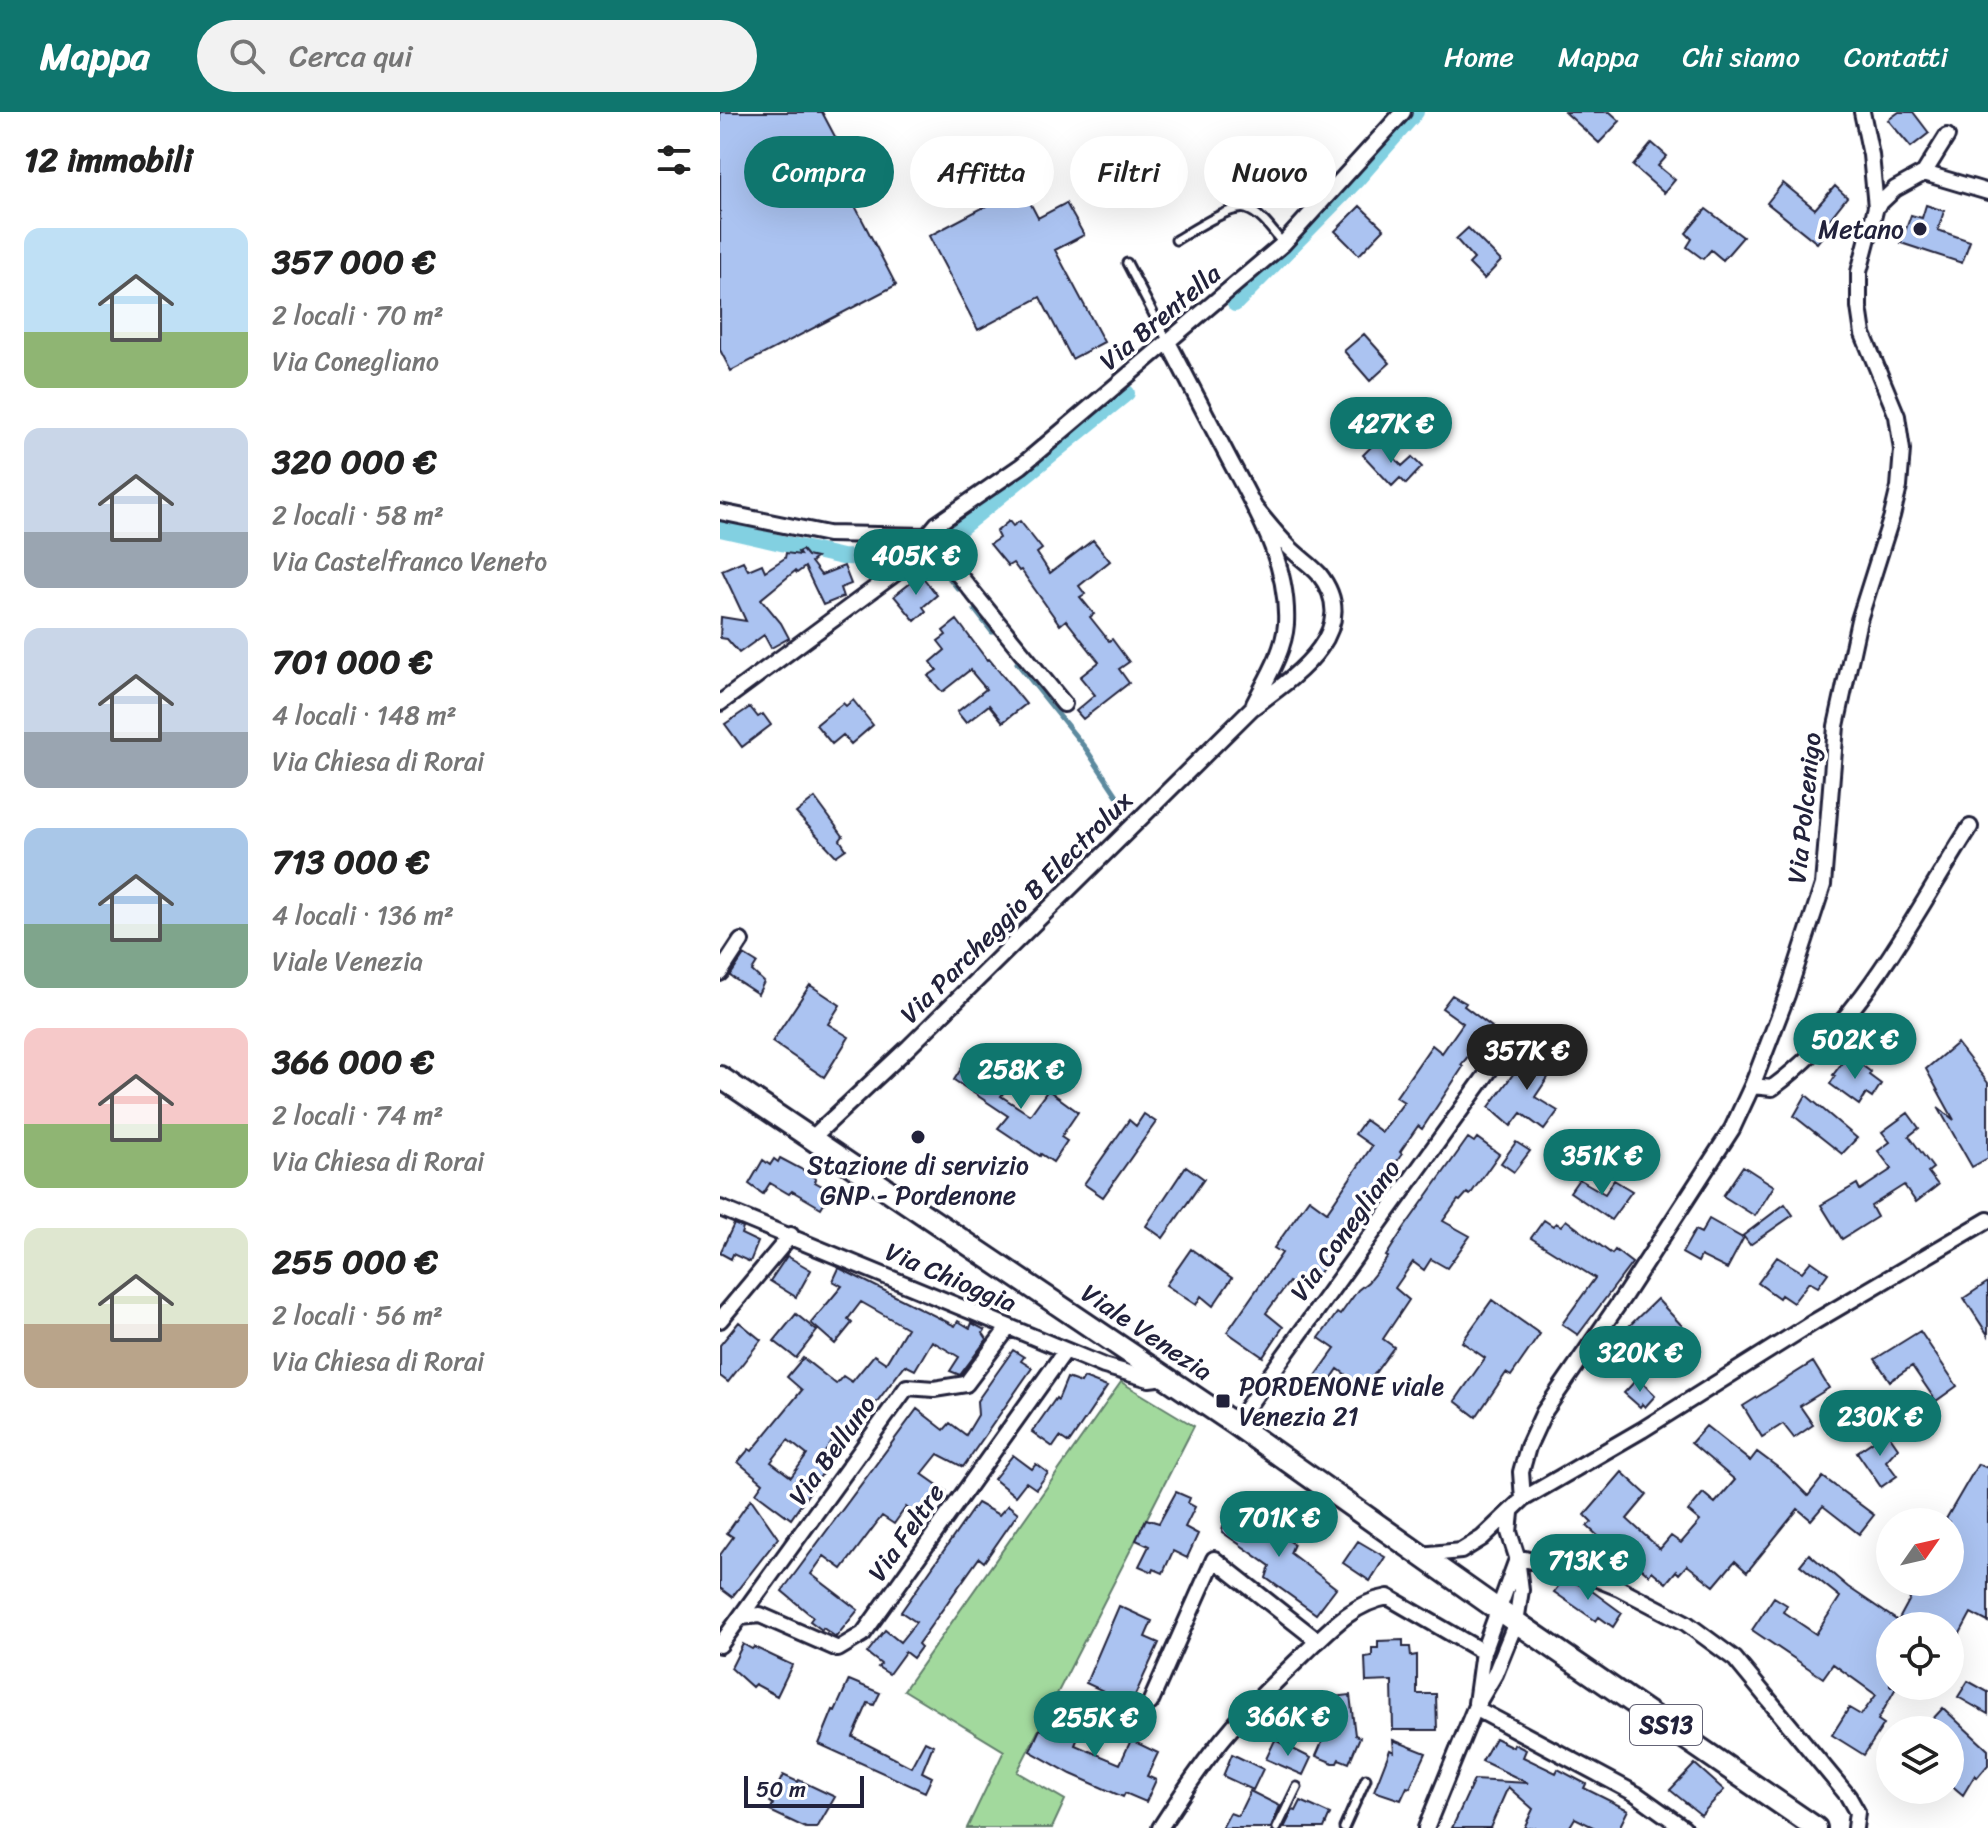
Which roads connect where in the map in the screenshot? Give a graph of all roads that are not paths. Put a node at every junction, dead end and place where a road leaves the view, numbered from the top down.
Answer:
1 (1403, 112) edge
2 (1862, 112) edge
3 (1947, 136) dead end
4 (1924, 173) junction
5 (1988, 192) edge
6 (1876, 207) junction
7 (1176, 240) dead end
8 (1283, 244) junction
9 (1127, 263) dead end
10 (1168, 342) junction
11 (1255, 508) junction
12 (720, 512) edge
13 (927, 536) junction
14 (1302, 559) junction
15 (1280, 571) junction
16 (720, 703) edge
17 (1064, 704) dead end
18 (1252, 708) junction
19 (1970, 827) dead end
20 (741, 941) dead end
21 (720, 973) edge
22 (1494, 1064) dead end
23 (720, 1077) edge
24 (1752, 1086) junction
25 (812, 1138) junction
26 (720, 1208) edge
27 (1988, 1220) edge
28 (791, 1235) junction
29 (720, 1320) edge
30 (1008, 1328) junction
31 (1065, 1351) junction
32 (1166, 1377) junction
33 (1235, 1424) junction
34 (1523, 1499) junction
35 (1511, 1513) junction
36 (1420, 1555) junction
37 (1517, 1557) junction
38 (1497, 1609) junction
39 (741, 1617) junction
40 (1516, 1622) junction
41 (1318, 1641) junction
42 (720, 1645) edge
43 (1483, 1652) junction
44 (1150, 1703) dead end
45 (1475, 1708) junction
46 (1366, 1779) dead end
47 (1297, 1787) dead end
48 (1160, 1828) edge
49 (1277, 1828) edge
50 (1344, 1828) edge
51 (1426, 1828) edge
52 (1684, 1828) edge
53 (1816, 1828) edge
54 (1855, 1828) edge

1 - 8 street, Via Brentella
2 - 6 street, Via Polcenigo
3 - 4 street
4 - 5 street
4 - 6 street
6 - 24 street, Via Polcenigo
7 - 8 lane
8 - 10 street, Via Brentella
9 - 10 lane
10 - 11 street, Via Parcheggio B Electrolux
10 - 13 street, Via Brentella
11 - 14 street, Via Parcheggio B Electrolux
11 - 15 street, Via Parcheggio B Electrolux
12 - 13 street
13 - 16 street, Via Brentella
13 - 17 street
14 - 15 street
14 - 18 street, Via Parcheggio B Electrolux
15 - 18 street, Via Parcheggio B Electrolux
18 - 25 street, Via Parcheggio B Electrolux
19 - 24 street
20 - 21 street
22 - 33 street, Via Conegliano
23 - 25 main road, Viale Venezia / SS13
24 - 34 street, Via Polcenigo
25 - 32 main road, Viale Venezia / SS13
26 - 28 street, Via Chioggia
27 - 34 street
28 - 29 street
28 - 30 street, Via Chioggia
30 - 31 street, Via Chioggia
30 - 39 street, Via Belluno
31 - 32 street, Via Chioggia
31 - 39 street, Via Feltre
32 - 33 main road, Viale Venezia / SS13
33 - 36 main road, Viale Venezia / SS13
34 - 35 street
35 - 36 street
35 - 37 street
36 - 38 main road, Viale Venezia / SS13
37 - 38 street
37 - 40 street
37 - 54 street
38 - 40 main road, Viale Venezia / SS13
38 - 43 street
39 - 42 street, Via Belluno
40 - 45 street
40 - 53 main road, Viale Venezia / SS13
41 - 43 street
41 - 44 street
41 - 48 street
43 - 45 street
45 - 51 street
45 - 52 street
46 - 50 lane
47 - 49 lane

